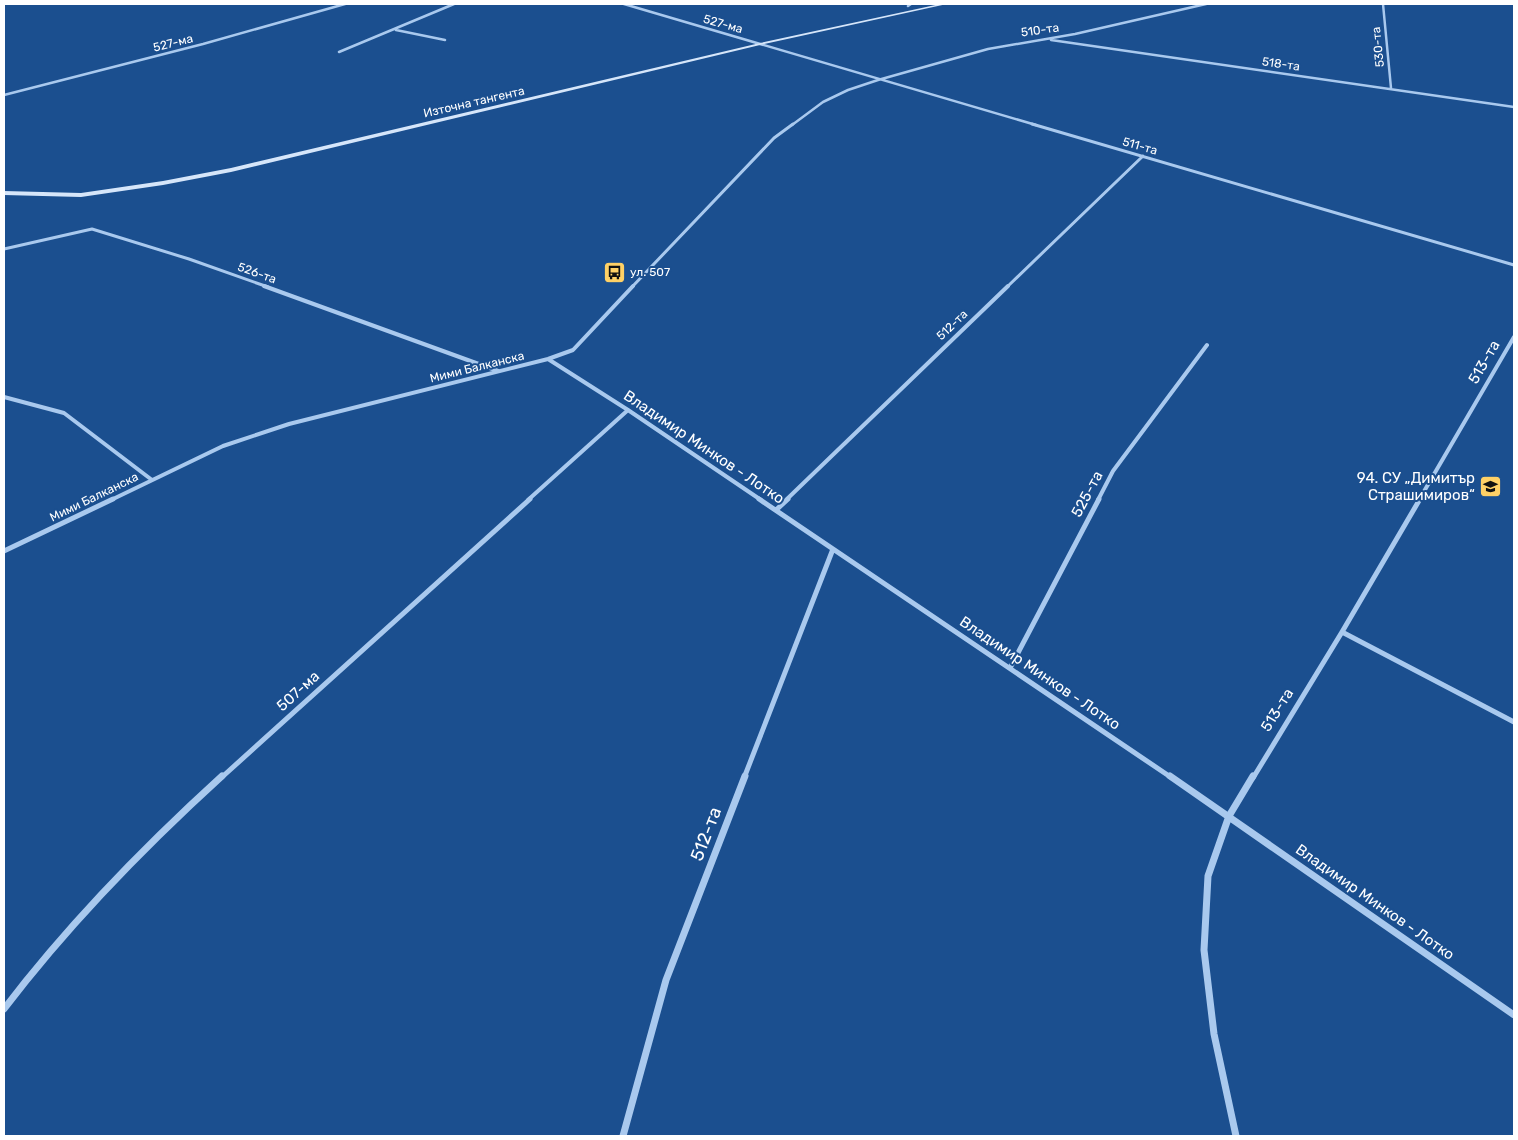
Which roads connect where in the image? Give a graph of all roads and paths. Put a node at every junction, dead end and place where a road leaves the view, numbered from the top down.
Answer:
1 (345, 4) edge
2 (454, 4) edge
3 (624, 4) edge
4 (911, 4) edge
5 (945, 4) edge
6 (1206, 4) edge
7 (1383, 4) edge
8 (908, 6) dead end
9 (395, 30) junction
10 (1046, 39) junction
11 (445, 40) dead end
12 (760, 44) junction
13 (339, 52) dead end
14 (878, 80) junction
15 (1391, 88) junction
16 (4, 95) edge
17 (1514, 106) edge
18 (1143, 156) junction
19 (4, 193) edge
20 (4, 250) edge
21 (1514, 265) edge
22 (1514, 337) edge
23 (1207, 345) dead end
24 (548, 359) junction
25 (498, 372) junction
26 (4, 397) edge
27 (628, 410) junction
28 (152, 480) junction
29 (776, 510) junction
30 (833, 549) junction
31 (4, 552) edge
32 (1342, 632) junction
33 (1010, 668) junction
34 (1514, 722) edge
35 (1229, 816) junction
36 (4, 1009) edge
37 (1514, 1015) edge
38 (623, 1136) edge
39 (1236, 1136) edge

1 - 16 street, 527-ма
2 - 9 street
3 - 12 street, 527-ма
4 - 8 street
5 - 12 street, Източна тангента
6 - 10 street, 510-та
7 - 15 street, 530-та
9 - 11 street
9 - 13 street
10 - 14 street, 510-та
10 - 15 street, 518-та
12 - 14 street, 511-та
12 - 19 street, Източна тангента
14 - 18 street, 511-та
14 - 24 street, Мими Балканска
15 - 17 street, 518-та
18 - 21 street, 511-та
18 - 29 street, 512-та
20 - 25 street, 526-та
22 - 32 street, 513-та
23 - 33 street, 525-та
24 - 25 street, Мими Балканска
24 - 27 street, Владимир Минков - Лотко
25 - 28 street, Мими Балканска
26 - 28 street
27 - 29 street, Владимир Минков - Лотко
27 - 36 street, 507-ма
28 - 31 street, Мими Балканска
29 - 30 street, Владимир Минков - Лотко
30 - 33 street, Владимир Минков - Лотко
30 - 38 street, 512-та
32 - 34 street
32 - 35 street, 513-та
33 - 35 street, Владимир Минков - Лотко
35 - 37 street, Владимир Минков - Лотко
35 - 39 street, 513-та

